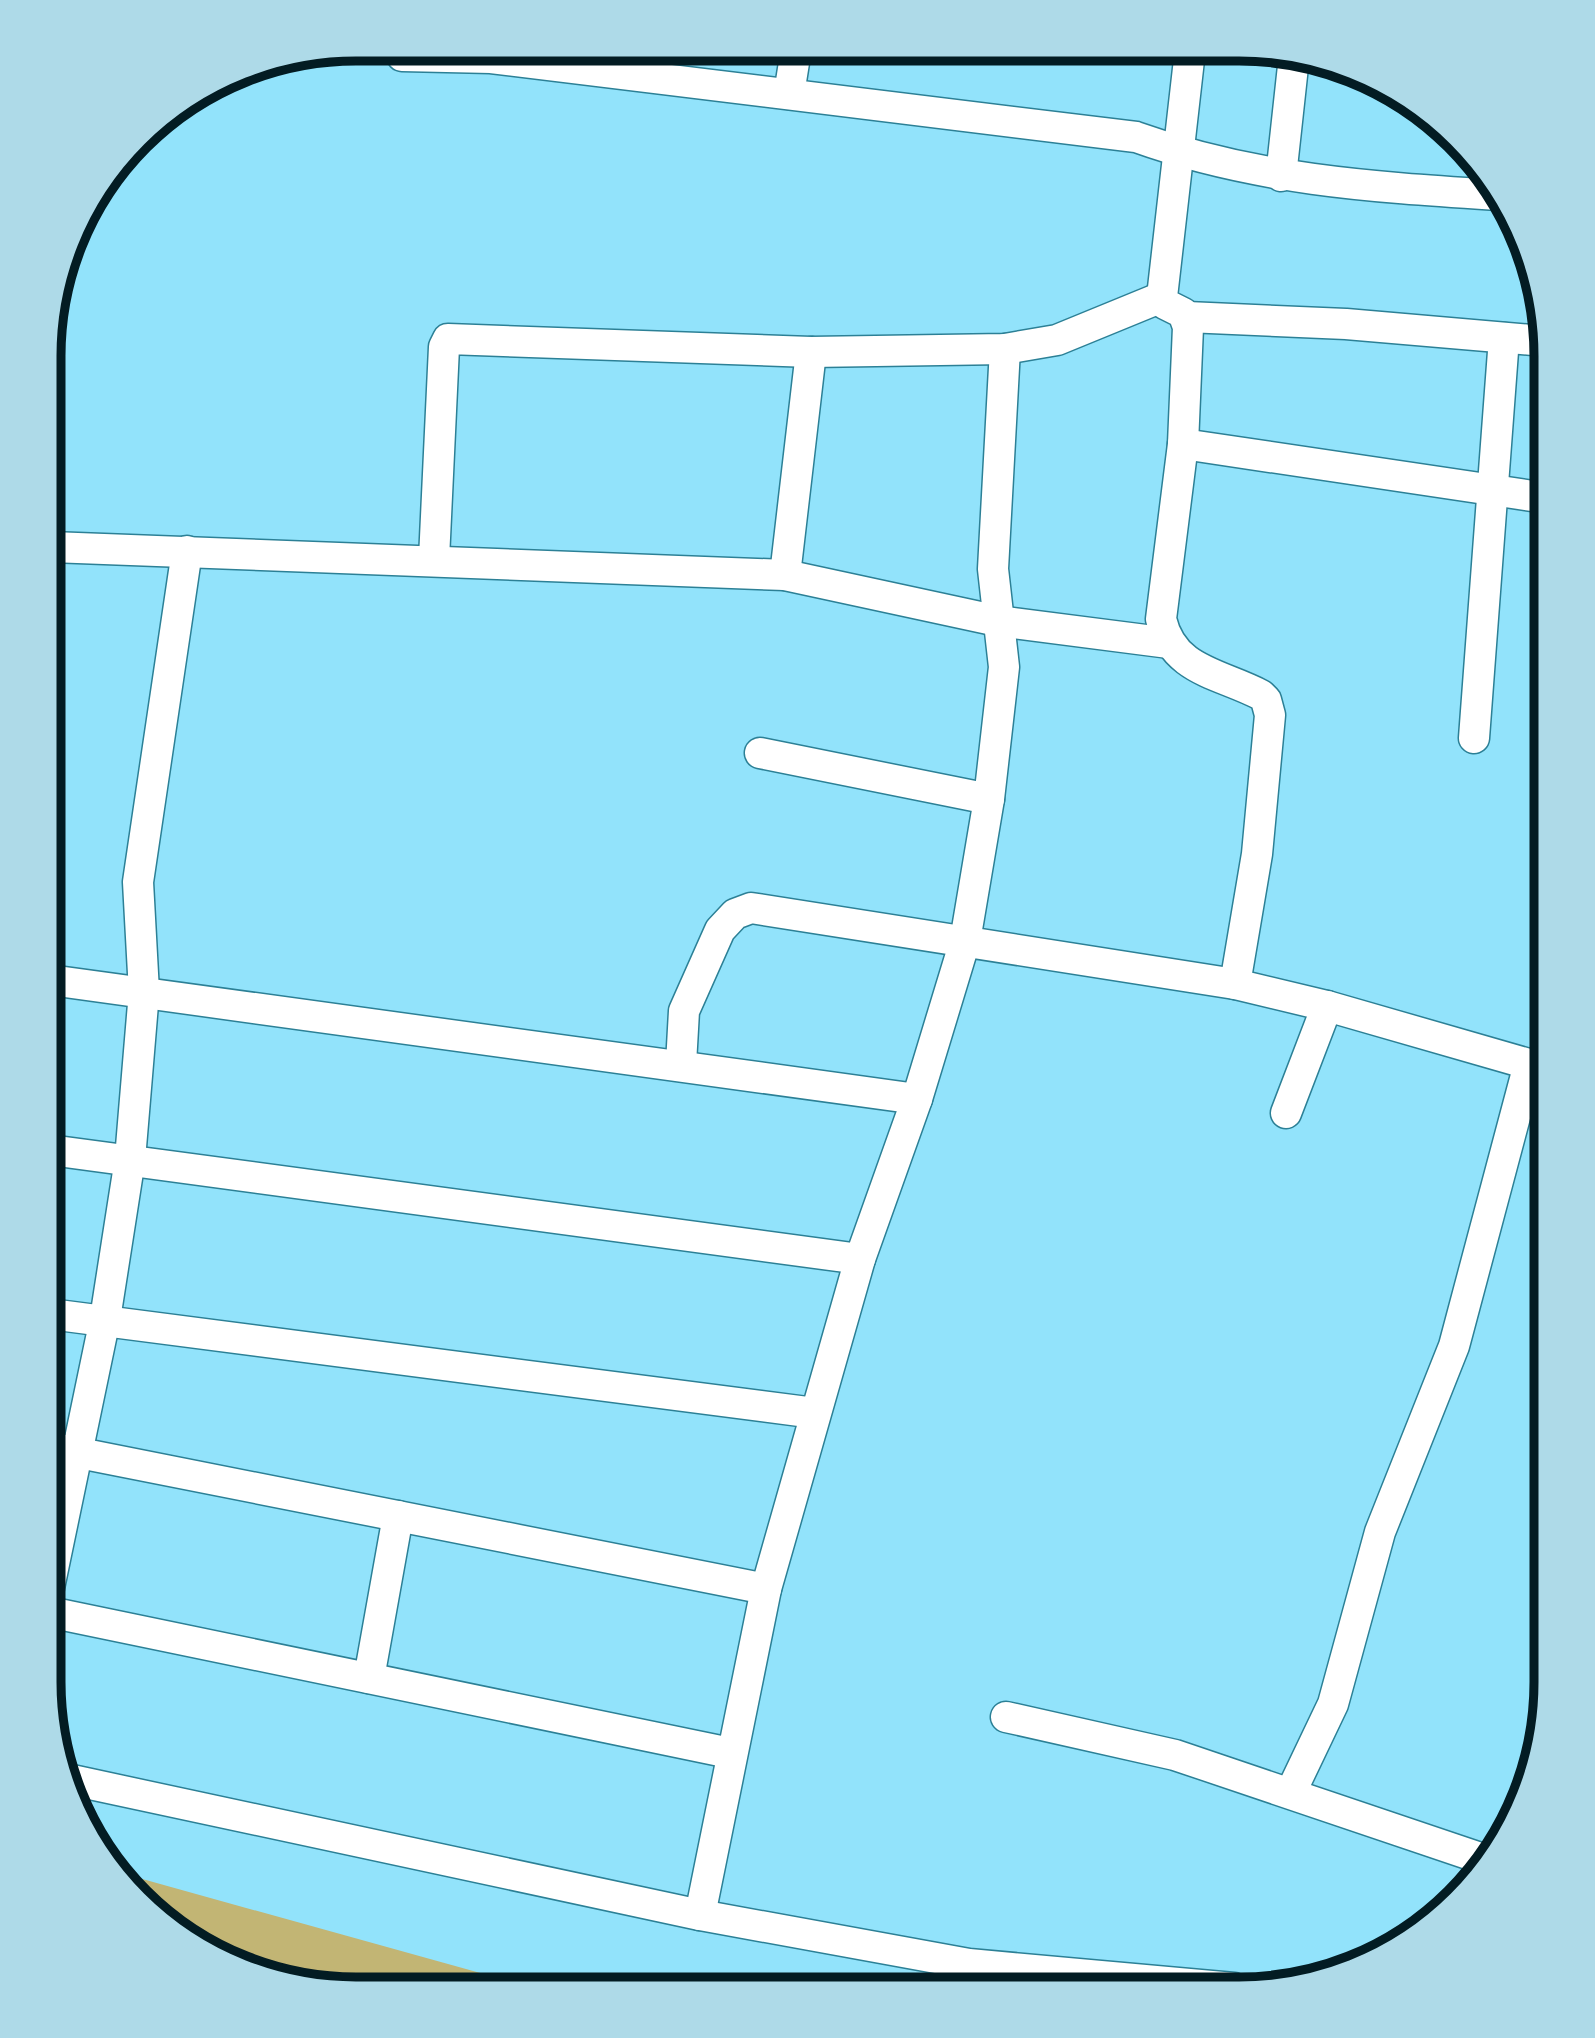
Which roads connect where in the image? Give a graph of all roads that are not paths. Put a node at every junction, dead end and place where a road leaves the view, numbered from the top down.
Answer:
1 (516, 61) edge
2 (794, 61) edge
3 (1189, 61) edge
4 (1293, 66) edge
5 (789, 94) junction
6 (1178, 152) junction
7 (1281, 176) junction
8 (1485, 194) edge
9 (1162, 297) junction
10 (1187, 317) junction
11 (1504, 338) junction
12 (1533, 340) edge
13 (1005, 349) junction
14 (811, 352) junction
15 (1183, 444) junction
16 (1493, 490) junction
17 (1534, 496) edge
18 (61, 547) edge
19 (187, 551) junction
20 (434, 559) junction
21 (785, 575) junction
22 (998, 621) junction
23 (1169, 643) junction
24 (1474, 738) dead end
25 (760, 753) dead end
26 (989, 799) junction
27 (965, 941) junction
28 (61, 981) edge
29 (1235, 984) junction
30 (144, 992) junction
31 (1326, 1006) junction
32 (681, 1065) junction
33 (1534, 1065) edge
34 (1534, 1076) edge
35 (917, 1099) junction
36 (1286, 1113) dead end
37 (61, 1151) edge
38 (130, 1159) junction
39 (860, 1259) junction
40 (61, 1315) edge
41 (105, 1319) junction
42 (816, 1413) junction
43 (61, 1450) edge
44 (79, 1454) junction
45 (398, 1516) junction
46 (61, 1534) edge
47 (766, 1589) junction
48 (61, 1614) edge
49 (369, 1678) junction
50 (1006, 1717) dead end
51 (730, 1753) junction
52 (79, 1782) edge
53 (1291, 1792) junction
54 (1477, 1857) edge
55 (700, 1915) junction
56 (1113, 1977) edge

1 - 5 street
2 - 5 street
3 - 6 street
4 - 7 street
5 - 6 street
6 - 7 street
6 - 9 street
7 - 8 street
9 - 10 street
9 - 13 street
10 - 11 street
10 - 15 street
11 - 12 street
11 - 16 street
13 - 14 street
13 - 22 street
14 - 20 street
14 - 21 street
15 - 16 street
15 - 23 street
16 - 17 street
16 - 24 street
18 - 19 street
19 - 20 street
19 - 30 street
20 - 21 street
21 - 22 street
22 - 23 street
22 - 26 street
23 - 29 street
25 - 26 street
26 - 27 street
27 - 29 street
27 - 32 street
27 - 35 street
28 - 30 street
29 - 31 street
30 - 32 street
30 - 38 street
31 - 33 street
31 - 36 street
32 - 35 street
34 - 53 street
35 - 39 street
37 - 38 street
38 - 39 street
38 - 41 street
39 - 42 street
40 - 41 street
41 - 42 street
41 - 44 street
42 - 47 street
43 - 44 street
44 - 45 street
44 - 46 street
45 - 47 street
45 - 49 street
47 - 51 street
48 - 49 street
49 - 51 street
50 - 53 street
51 - 55 street
52 - 55 street
53 - 54 street
55 - 56 street

